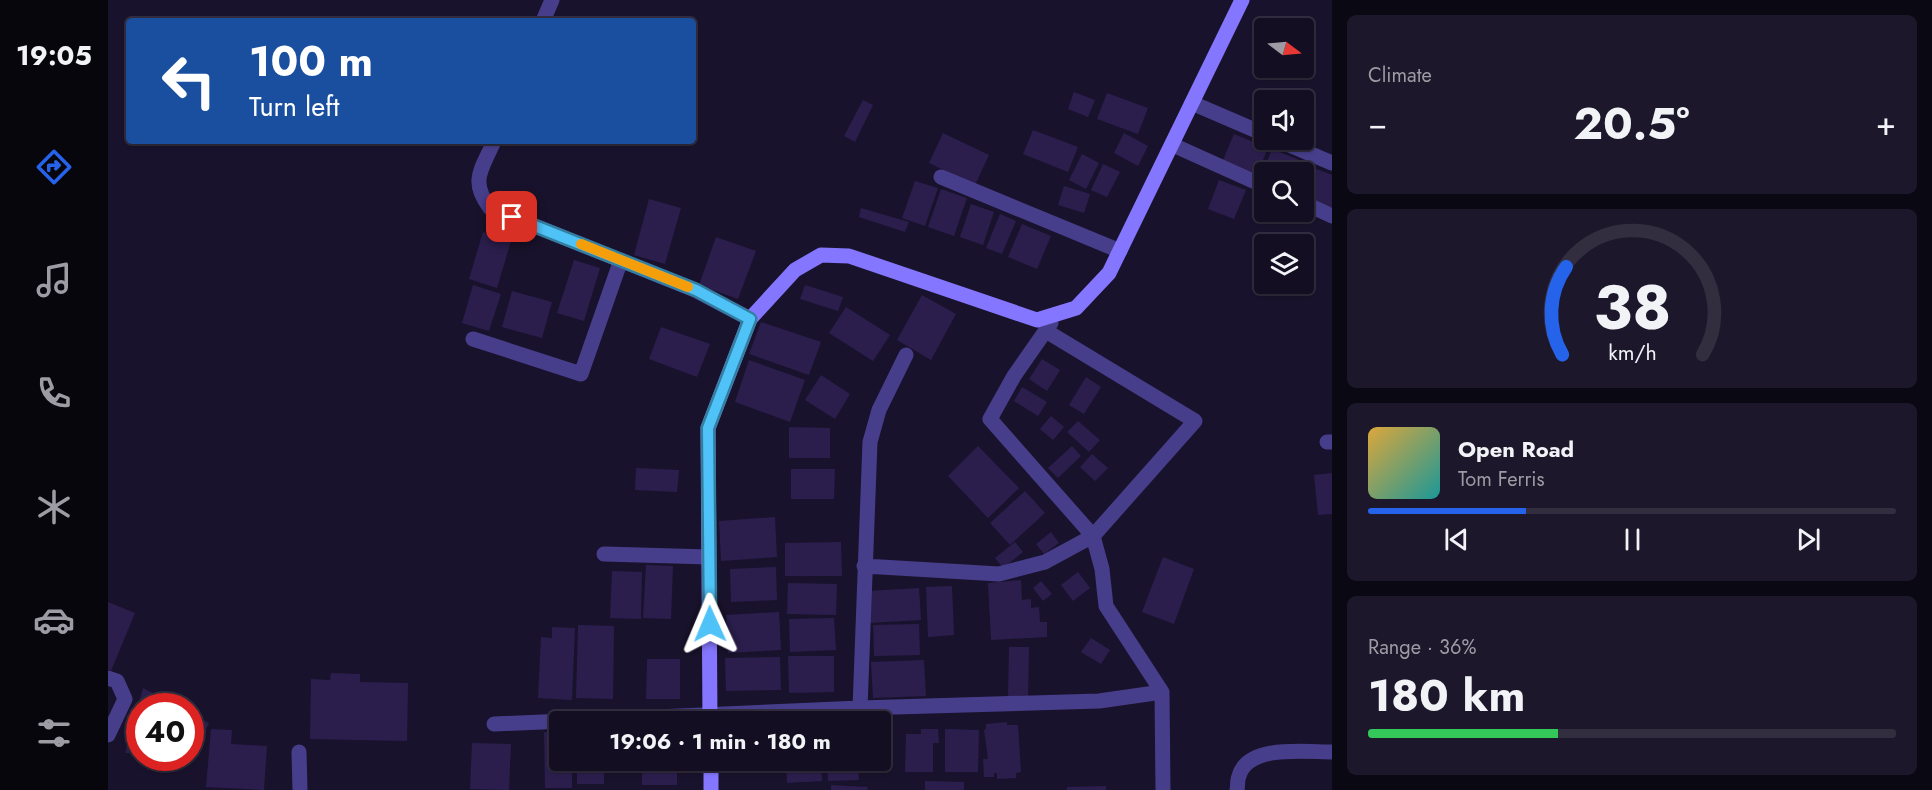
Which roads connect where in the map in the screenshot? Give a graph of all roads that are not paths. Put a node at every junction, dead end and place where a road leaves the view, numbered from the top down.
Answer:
1 (552, 0) edge
2 (1242, 0) edge
3 (544, 18) edge
4 (1192, 103) junction
5 (1254, 130) edge
6 (493, 144) edge
7 (1173, 145) junction
8 (1301, 150) edge
9 (1332, 163) edge
10 (941, 177) dead end
11 (1254, 181) edge
12 (1314, 208) edge
13 (1332, 216) edge
14 (1120, 251) junction
15 (621, 260) junction
16 (1058, 313) junction
17 (750, 319) junction
18 (1046, 331) junction
19 (473, 339) dead end
20 (906, 355) dead end
21 (1093, 536) junction
22 (604, 554) dead end
23 (709, 557) junction
24 (864, 566) junction
25 (108, 678) edge
26 (1162, 692) junction
27 (860, 708) junction
28 (710, 711) edge
29 (815, 711) edge
30 (549, 722) edge
31 (494, 724) dead end
32 (108, 735) edge
33 (1332, 752) edge
34 (299, 753) dead end
35 (711, 771) edge
36 (300, 790) edge
37 (711, 790) edge
38 (1163, 790) edge
39 (1237, 790) edge

1 - 3 street
2 - 4 street
4 - 5 street
4 - 7 street
6 - 15 street
7 - 11 street
7 - 14 street
8 - 9 street
10 - 14 street
12 - 13 street
14 - 16 street
15 - 17 street
15 - 19 street
16 - 17 street
16 - 18 street
17 - 23 street
18 - 21 street
18 - 21 street
20 - 24 street
21 - 24 street
21 - 26 street
22 - 23 street
23 - 28 street
24 - 27 street
25 - 32 street
26 - 27 street
26 - 38 street
27 - 29 street
30 - 31 street
33 - 39 street
34 - 36 street
35 - 37 street

